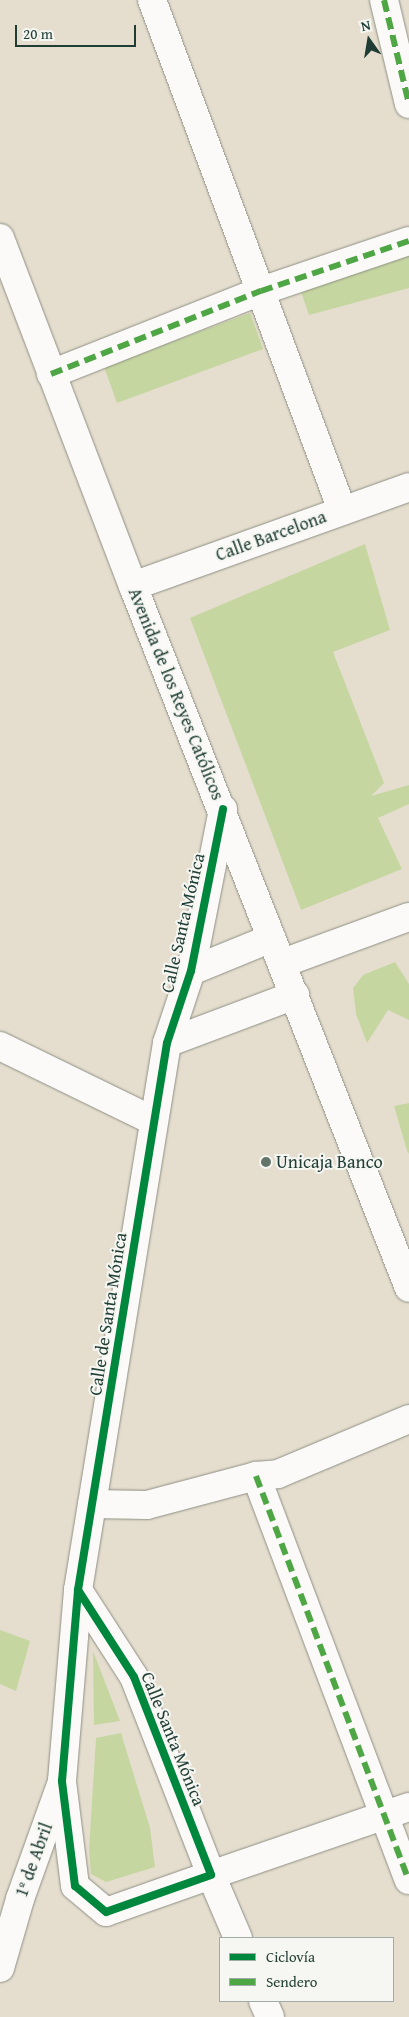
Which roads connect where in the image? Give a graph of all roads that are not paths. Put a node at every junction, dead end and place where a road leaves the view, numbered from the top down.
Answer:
1 (152, 0) edge
2 (384, 0) edge
3 (409, 104) edge
4 (0, 238) edge
5 (409, 241) edge
6 (261, 291) junction
7 (51, 374) junction
8 (409, 487) edge
9 (342, 510) junction
10 (133, 586) junction
11 (223, 809) junction
12 (409, 917) edge
13 (272, 938) junction
14 (283, 963) junction
15 (191, 971) junction
16 (295, 995) junction
17 (167, 1043) junction
18 (0, 1046) edge
19 (154, 1121) junction
20 (409, 1288) edge
21 (409, 1419) edge
22 (256, 1476) junction
23 (92, 1504) junction
24 (78, 1590) junction
25 (62, 1781) junction
26 (398, 1811) edge
27 (211, 1875) junction
28 (409, 1880) edge
29 (238, 1937) edge
30 (0, 1968) edge
31 (264, 2002) edge
32 (270, 2017) edge

1 - 6 street
2 - 3 street
4 - 7 street, Avenida de los Reyes Católicos
5 - 6 street
6 - 7 street
6 - 9 street
7 - 10 street, Avenida de los Reyes Católicos
8 - 9 street, Calle Barcelona
9 - 10 street, Calle Barcelona
10 - 11 street, Avenida de los Reyes Católicos
11 - 13 street, Avenida de los Reyes Católicos
11 - 15 street, Calle Santa Mónica
12 - 14 street
13 - 14 street, Avenida de los Reyes Católicos
13 - 15 street
14 - 16 street, Avenida de los Reyes Católicos
15 - 17 street, Calle Santa Mónica
16 - 17 street
16 - 20 street, Avenida de los Reyes Católicos
17 - 19 street, Calle de Santa Mónica
18 - 19 street
19 - 23 street, Calle de Santa Mónica
21 - 22 street
22 - 23 street
22 - 26 street
23 - 24 street, Calle de Santa Mónica
24 - 25 street
24 - 27 street, Calle Santa Mónica
25 - 27 street
25 - 30 street, 1º de Abril
26 - 27 street
26 - 28 street
27 - 29 street, Calle Santa Mónica
31 - 32 street

